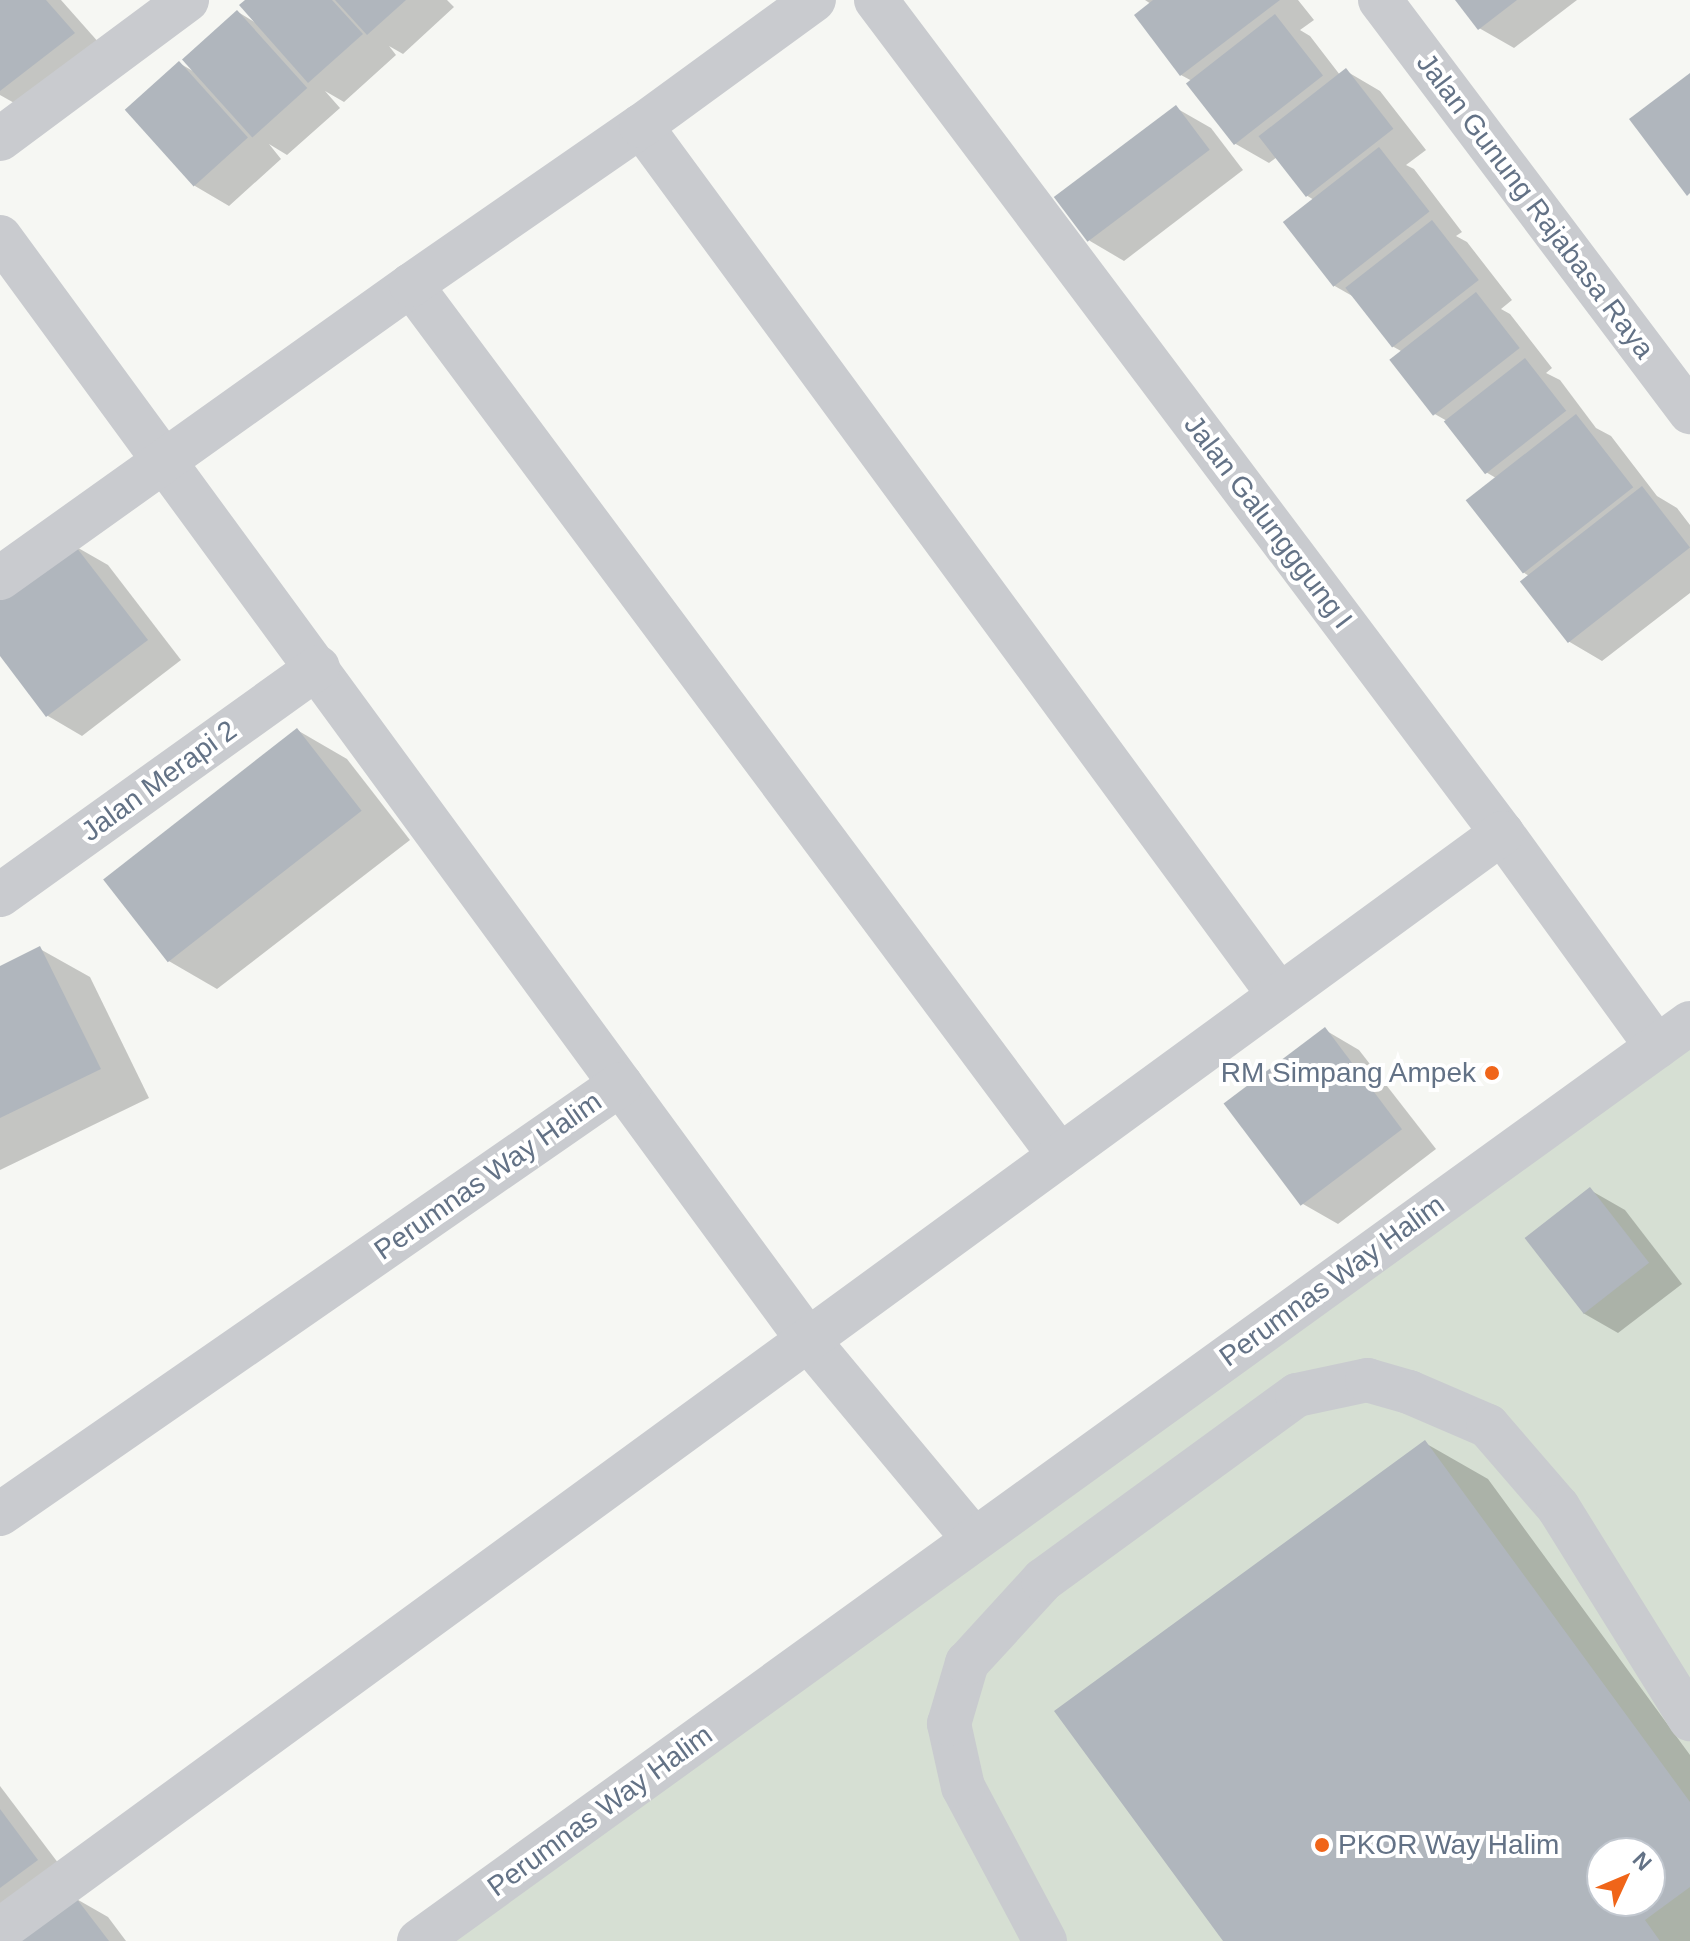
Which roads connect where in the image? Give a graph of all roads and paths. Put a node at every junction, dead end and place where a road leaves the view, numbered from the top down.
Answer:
1 (187, 0) edge
2 (814, 0) edge
3 (876, 0) edge
4 (1380, 0) edge
5 (641, 126) junction
6 (2, 134) edge
7 (0, 237) edge
8 (411, 285) junction
9 (1690, 412) edge
10 (166, 460) junction
11 (0, 578) edge
12 (318, 667) junction
13 (1502, 833) junction
14 (0, 895) edge
15 (1279, 995) junction
16 (1673, 1035) edge
17 (621, 1084) junction
18 (1060, 1156) junction
19 (808, 1340) junction
20 (1, 1511) edge
21 (974, 1539) junction
22 (1690, 1719) edge
23 (0, 1930) edge
24 (419, 1941) edge
25 (1045, 1941) edge

1 - 6 street
2 - 5 street
3 - 13 street, Jalan Galungggung I
4 - 9 street, Jalan Gunung Rajabasa Raya
5 - 8 street
5 - 15 street
7 - 10 street
8 - 10 street
8 - 18 street
10 - 11 street
10 - 12 street
12 - 14 street, Jalan Merapi 2
12 - 17 street
13 - 15 street
13 - 16 street, Jalan Galungggung I
15 - 18 street
16 - 21 street, Perumnas Way Halim
17 - 19 street, Perumnas Way Halim
17 - 20 street, Perumnas Way Halim
18 - 19 street
19 - 21 street, Perumnas Way Halim
19 - 23 street
21 - 24 street, Perumnas Way Halim
22 - 25 street

